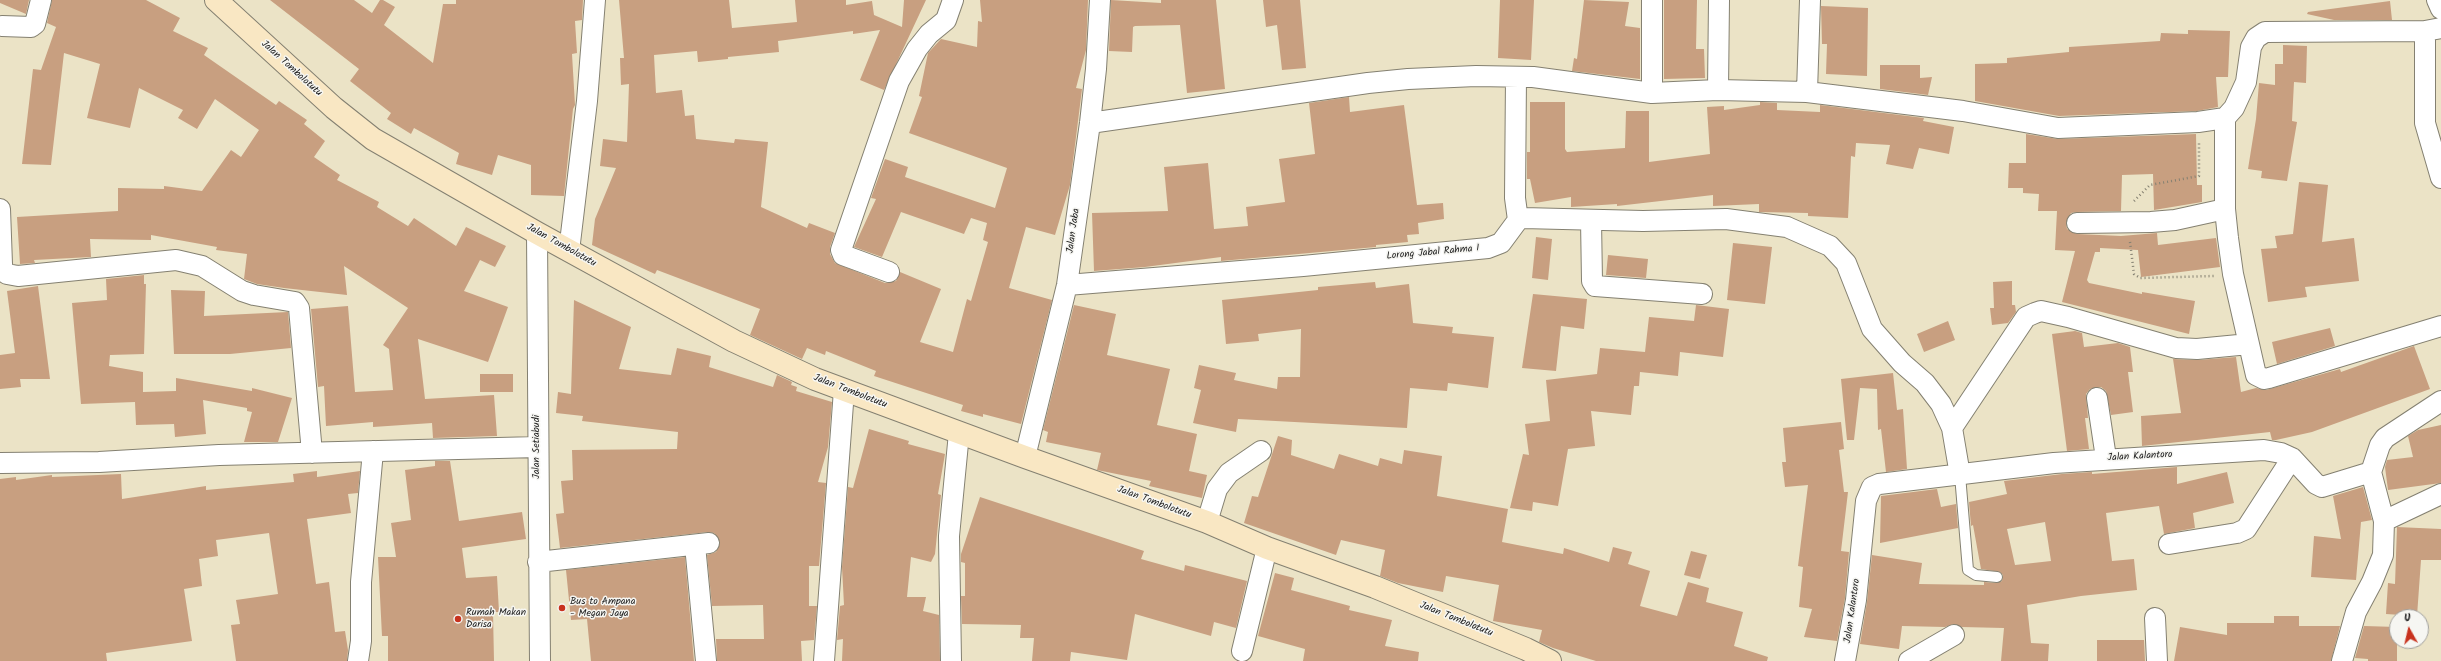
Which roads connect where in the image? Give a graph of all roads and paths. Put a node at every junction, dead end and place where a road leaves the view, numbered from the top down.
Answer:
1 (41, 0) edge
2 (216, 0) edge
3 (595, 0) edge
4 (953, 0) edge
5 (1100, 0) edge
6 (1652, 0) edge
7 (1719, 0) edge
8 (1810, 0) edge
9 (2437, 0) edge
10 (2441, 9) edge
11 (2, 26) dead end
12 (2433, 30) edge
13 (1516, 77) junction
14 (1718, 90) junction
15 (1807, 92) junction
16 (1652, 93) junction
17 (2225, 118) junction
18 (2198, 122) junction
19 (1090, 123) junction
20 (2441, 178) edge
21 (0, 209) edge
22 (2225, 209) junction
23 (1518, 220) junction
24 (1591, 220) junction
25 (2125, 222) junction
26 (2076, 223) dead end
27 (537, 233) junction
28 (569, 251) junction
29 (889, 272) dead end
30 (2234, 274) junction
31 (1067, 285) junction
32 (1702, 294) dead end
33 (2441, 326) edge
34 (2249, 344) junction
35 (844, 390) junction
36 (2097, 398) dead end
37 (2441, 401) edge
38 (1952, 428) junction
39 (959, 433) junction
40 (538, 447) junction
41 (373, 451) junction
42 (1261, 451) dead end
43 (312, 453) junction
44 (1025, 457) junction
45 (2106, 458) junction
46 (2292, 458) junction
47 (0, 463) edge
48 (2371, 472) junction
49 (1960, 475) junction
50 (2441, 494) edge
51 (2384, 521) junction
52 (1206, 522) junction
53 (2169, 544) dead end
54 (1267, 548) junction
55 (538, 562) junction
56 (1997, 577) dead end
57 (2155, 618) dead end
58 (1954, 635) dead end
59 (1242, 651) dead end
60 (358, 661) edge
61 (540, 661) edge
62 (706, 661) edge
63 (824, 661) edge
64 (951, 661) edge
65 (1550, 661) edge
66 (1845, 661) edge
67 (1909, 661) edge
68 (2157, 661) edge
69 (2342, 661) edge

1 - 11 street
2 - 27 street, Jalan Tombolotutu
3 - 28 street
4 - 29 street
5 - 19 street, Jalan Jaba
6 - 16 street
7 - 14 street
8 - 15 street
9 - 10 street
12 - 17 street
12 - 20 street
13 - 16 street
13 - 19 street
13 - 23 street
14 - 15 street
14 - 16 street
15 - 18 street
17 - 18 street
17 - 22 street
18 - 25 path
19 - 31 street, Jalan Jaba
21 - 43 street
22 - 25 street
22 - 30 street
23 - 24 street
23 - 31 street, Lorong Jabal Rahma I
24 - 32 street
24 - 38 street
25 - 26 street
25 - 30 path
27 - 28 street, Jalan Tombolotutu
27 - 40 street, Jalan Setiabudi
28 - 35 street, Jalan Tombolotutu
30 - 34 street
31 - 44 street, Jalan Jaba
33 - 34 street
34 - 38 street
35 - 39 street, Jalan Tombolotutu
35 - 63 street
36 - 45 street
37 - 48 street
38 - 49 street
39 - 44 street, Jalan Tombolotutu
39 - 64 street
40 - 41 street
40 - 55 street, Jalan Setiabudi
41 - 43 street
41 - 60 street
42 - 52 street
43 - 47 street
44 - 52 street, Jalan Tombolotutu
45 - 46 street, Jalan Kalantoro
45 - 49 street, Jalan Kalantoro
46 - 48 street, Jalan Kalantoro
46 - 53 street
48 - 51 street
49 - 56 lane
49 - 66 street, Jalan Kalantoro
50 - 51 street
51 - 69 street
52 - 54 street, Jalan Tombolotutu
54 - 59 street
54 - 65 street, Jalan Tombolotutu
55 - 61 street, Jalan Setiabudi
55 - 62 street
57 - 68 street
58 - 67 street

